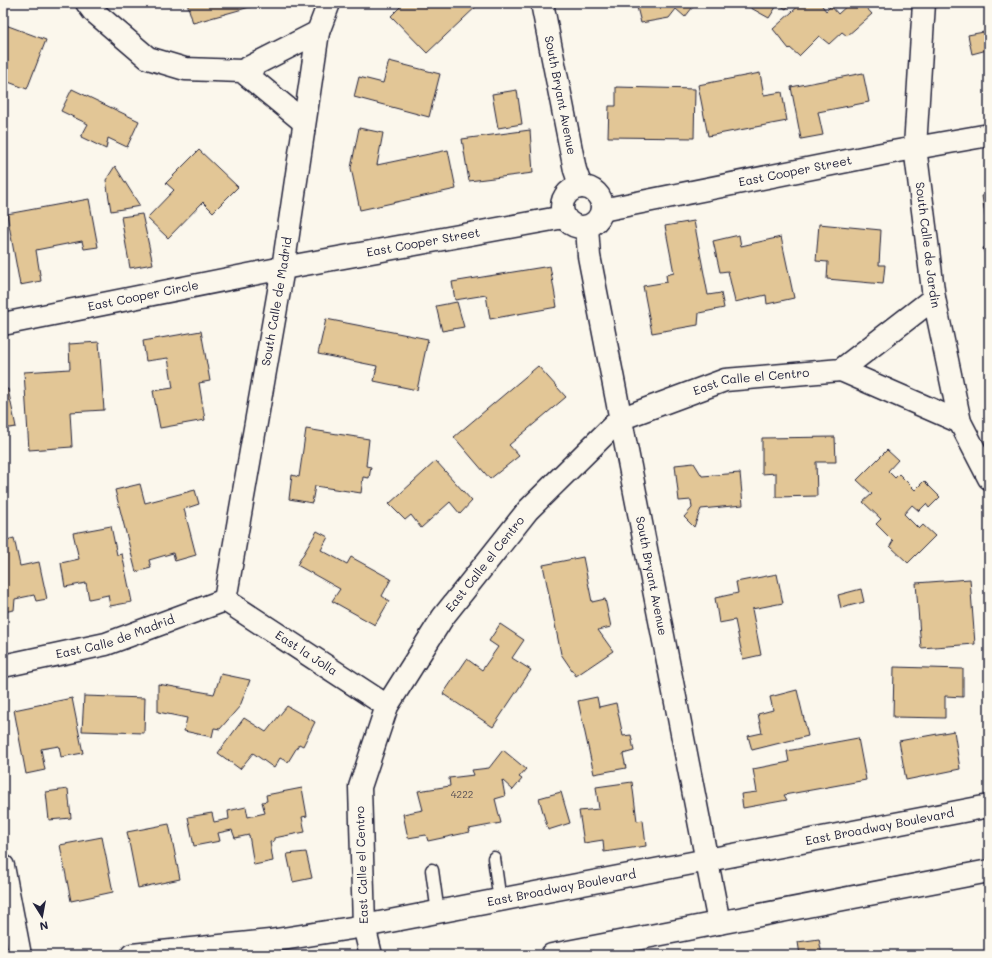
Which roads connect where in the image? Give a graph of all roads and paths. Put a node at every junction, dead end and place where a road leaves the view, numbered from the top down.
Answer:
1 (87, 3) edge
2 (329, 3) edge
3 (542, 3) edge
4 (924, 3) edge
5 (318, 32) junction
6 (242, 71) junction
7 (304, 122) junction
8 (989, 135) edge
9 (915, 147) junction
10 (581, 187) junction
11 (602, 210) junction
12 (564, 217) junction
13 (587, 227) junction
14 (283, 268) junction
15 (934, 298) junction
16 (3, 324) edge
17 (841, 370) junction
18 (620, 419) junction
19 (960, 422) junction
20 (989, 478) edge
21 (225, 600) junction
22 (3, 666) edge
23 (387, 706) junction
24 (989, 806) edge
25 (494, 858) dead end
26 (707, 860) junction
27 (3, 866) edge
28 (432, 870) dead end
29 (989, 872) edge
30 (500, 901) junction
31 (438, 913) junction
32 (719, 923) junction
33 (364, 926) junction
34 (20, 955) edge
35 (132, 955) edge
36 (371, 955) edge
37 (552, 955) edge

1 - 6 street
2 - 5 street, South Calle de Madrid
3 - 10 street, South Bryant Avenue
4 - 9 street, South Calle de Jardin
5 - 6 street
5 - 7 street, South Calle de Madrid
6 - 7 street
7 - 14 street, South Calle de Madrid
8 - 9 street, East Cooper Street
9 - 11 street, East Cooper Street
9 - 15 street, South Calle de Jardin
10 - 11 street
10 - 12 street
11 - 13 street
12 - 13 street
12 - 14 street, East Cooper Street
13 - 18 street, South Bryant Avenue
14 - 16 street, East Cooper Circle
14 - 21 street, South Calle de Madrid
15 - 17 street
15 - 19 street, South Calle de Jardin
17 - 18 street, East Calle el Centro
17 - 19 street, East Calle el Centro
18 - 23 street, East Calle el Centro
18 - 26 street, South Bryant Avenue
19 - 20 street, South Calle de Jardin
21 - 22 street, East Calle de Madrid
21 - 23 street, East la Jolla
23 - 33 street, East Calle el Centro
24 - 26 street, East Broadway Boulevard
25 - 30 lane
26 - 30 street, East Broadway Boulevard
26 - 32 street, South Bryant Avenue
27 - 34 street
28 - 31 lane
29 - 32 street
30 - 31 street, East Broadway Boulevard
31 - 33 street, East Broadway Boulevard
32 - 37 street
33 - 35 street, East Broadway Boulevard
33 - 36 street, East Calle el Centro

